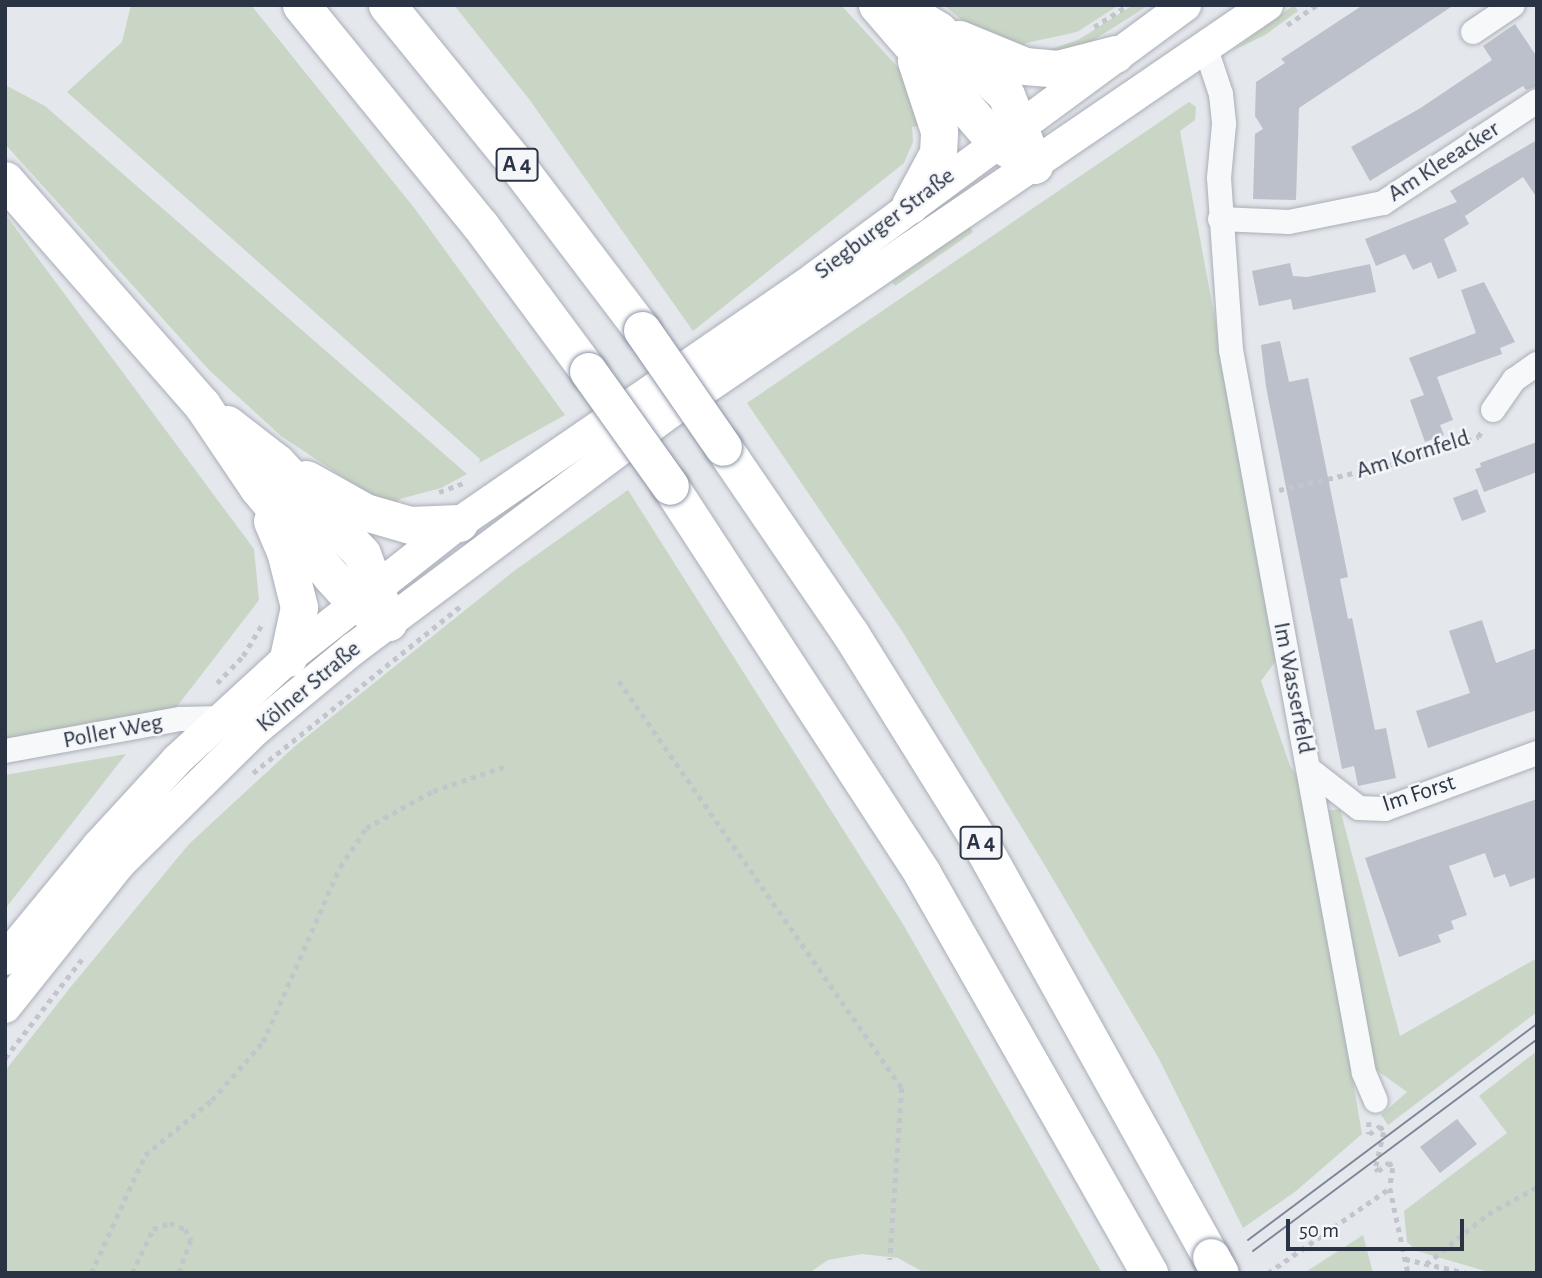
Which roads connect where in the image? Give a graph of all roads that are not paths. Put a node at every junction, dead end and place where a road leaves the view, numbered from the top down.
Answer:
1 (300, 5) edge
2 (387, 5) edge
3 (877, 5) edge
4 (1185, 5) edge
5 (1513, 5) edge
6 (1260, 7) edge
7 (913, 23) edge
8 (1473, 32) dead end
9 (1206, 49) junction
10 (1115, 54) junction
11 (1537, 101) edge
12 (1008, 132) junction
13 (1034, 164) junction
14 (5, 180) edge
15 (910, 205) junction
16 (1220, 219) junction
17 (1537, 365) edge
18 (1493, 410) road end
19 (660, 419) joint
20 (584, 440) joint
21 (267, 475) junction
22 (459, 523) junction
23 (366, 596) junction
24 (388, 622) junction
25 (288, 658) junction
26 (222, 718) junction
27 (5, 751) edge
28 (1537, 753) edge
29 (1310, 770) junction
30 (5, 959) edge
31 (5, 1007) edge
32 (1376, 1101) road end
33 (1215, 1265) edge
34 (1149, 1273) edge

1 - 34 highway, A 4, bridge
2 - 33 highway, A 4, bridge
3 - 7 highway
4 - 10 main road, Siegburger Straße
5 - 8 street
6 - 9 main road, Siegburger Straße
7 - 10 highway
7 - 12 highway
7 - 15 highway
9 - 13 main road, Siegburger Straße
9 - 16 street, Im Wasserfeld
10 - 12 main road, Siegburger Straße
11 - 16 street, Am Kleeacker
12 - 13 highway
12 - 15 main road, Siegburger Straße
13 - 19 main road, Siegburger Straße
14 - 21 highway
15 - 20 main road, Siegburger Straße
16 - 29 street, Im Wasserfeld
17 - 18 street, Am Kornfeld
19 - 24 main road, Kölner Straße
20 - 22 main road, Kölner Straße
21 - 22 highway
21 - 23 highway
21 - 25 highway
22 - 23 main road, Kölner Straße
23 - 24 highway
23 - 25 main road, Kölner Straße
24 - 31 main road, Kölner Straße
25 - 26 main road, Kölner Straße
26 - 27 street, Poller Weg
26 - 30 main road, Kölner Straße
28 - 29 street, Im Forst
29 - 32 street, Im Wasserfeld

